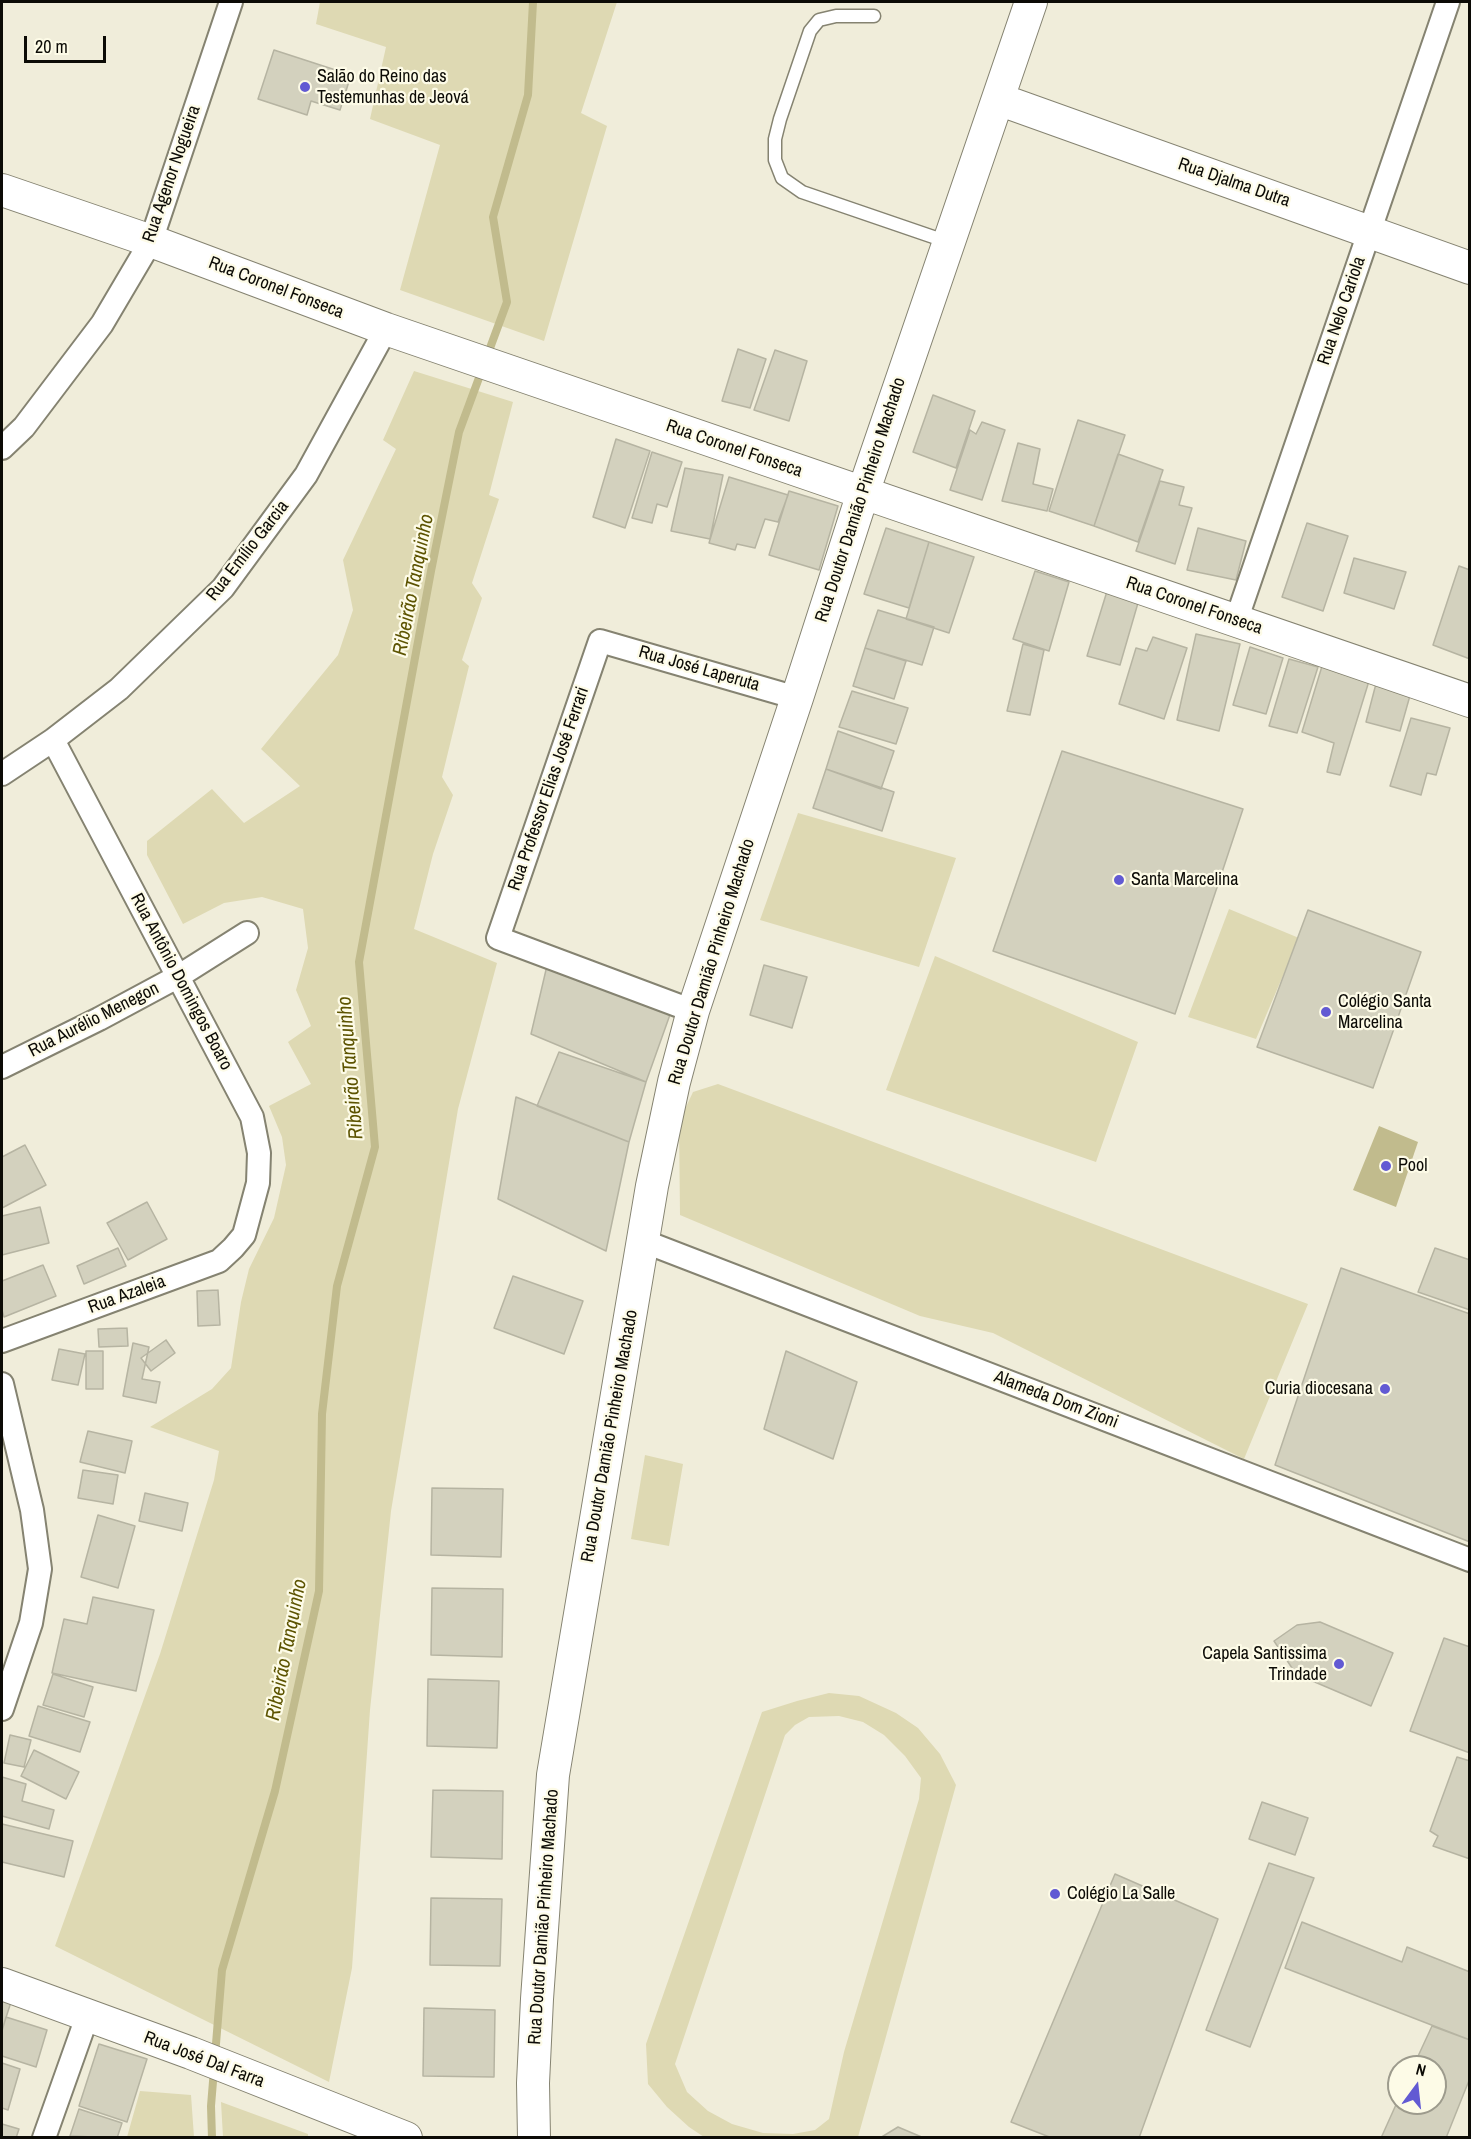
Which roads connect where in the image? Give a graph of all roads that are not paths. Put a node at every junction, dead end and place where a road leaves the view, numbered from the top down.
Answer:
1 (231, 2) edge
2 (1031, 2) edge
3 (1448, 2) edge
4 (874, 16) dead end
5 (998, 99) junction
6 (2, 190) edge
7 (1370, 231) junction
8 (151, 241) junction
9 (948, 242) junction
10 (1470, 267) edge
11 (386, 329) junction
12 (2, 448) edge
13 (862, 493) junction
14 (1236, 621) junction
15 (600, 641) joint
16 (797, 698) junction
17 (1470, 701) edge
18 (53, 741) junction
19 (2, 774) edge
20 (247, 933) dead end
21 (179, 976) junction
22 (693, 1011) junction
23 (2, 1067) edge
24 (244, 1235) joint
25 (643, 1241) junction
26 (2, 1341) edge
27 (3, 1396) edge
28 (1470, 1560) edge
29 (8, 1674) edge
30 (2, 1709) edge
31 (2, 1984) edge
32 (87, 2017) junction
33 (44, 2138) edge
34 (406, 2138) edge
35 (534, 2138) edge

1 - 8 street, Rua Agenor Nogueira
2 - 5 street, Rua Doutor Damião Pinheiro Machado
3 - 7 street, Rua Nelo Cariola
4 - 9 lane
5 - 7 street, Rua Djalma Dutra
5 - 9 street, Rua Doutor Damião Pinheiro Machado
6 - 8 street, Rua Coronel Fonseca
7 - 10 street, Rua Djalma Dutra
7 - 14 street, Rua Nelo Cariola
8 - 11 street, Rua Coronel Fonseca
8 - 12 street, Rua Agenor Nogueira
9 - 13 street, Rua Doutor Damião Pinheiro Machado
11 - 13 street, Rua Coronel Fonseca
11 - 18 street, Rua Emílio Garcia
13 - 14 street, Rua Coronel Fonseca
13 - 16 street, Rua Doutor Damião Pinheiro Machado
14 - 17 street, Rua Coronel Fonseca
15 - 16 street, Rua José Laperuta
15 - 22 street, Rua Professor Elias José Ferrari
16 - 22 street, Rua Doutor Damião Pinheiro Machado
18 - 19 street, Rua Emílio Garcia
18 - 21 street, Rua Antônio Domingos Boaro
20 - 21 street, Rua Aurélio Menegon
21 - 23 street, Rua Aurélio Menegon
21 - 24 street, Rua Antônio Domingos Boaro
22 - 25 street, Rua Doutor Damião Pinheiro Machado
24 - 26 street, Rua Azaleia
25 - 28 street, Alameda Dom Zioni
25 - 35 street, Rua Doutor Damião Pinheiro Machado
27 - 29 street
29 - 30 street
31 - 32 street, Rua José Dal Farra
32 - 33 street
32 - 34 street, Rua José Dal Farra

